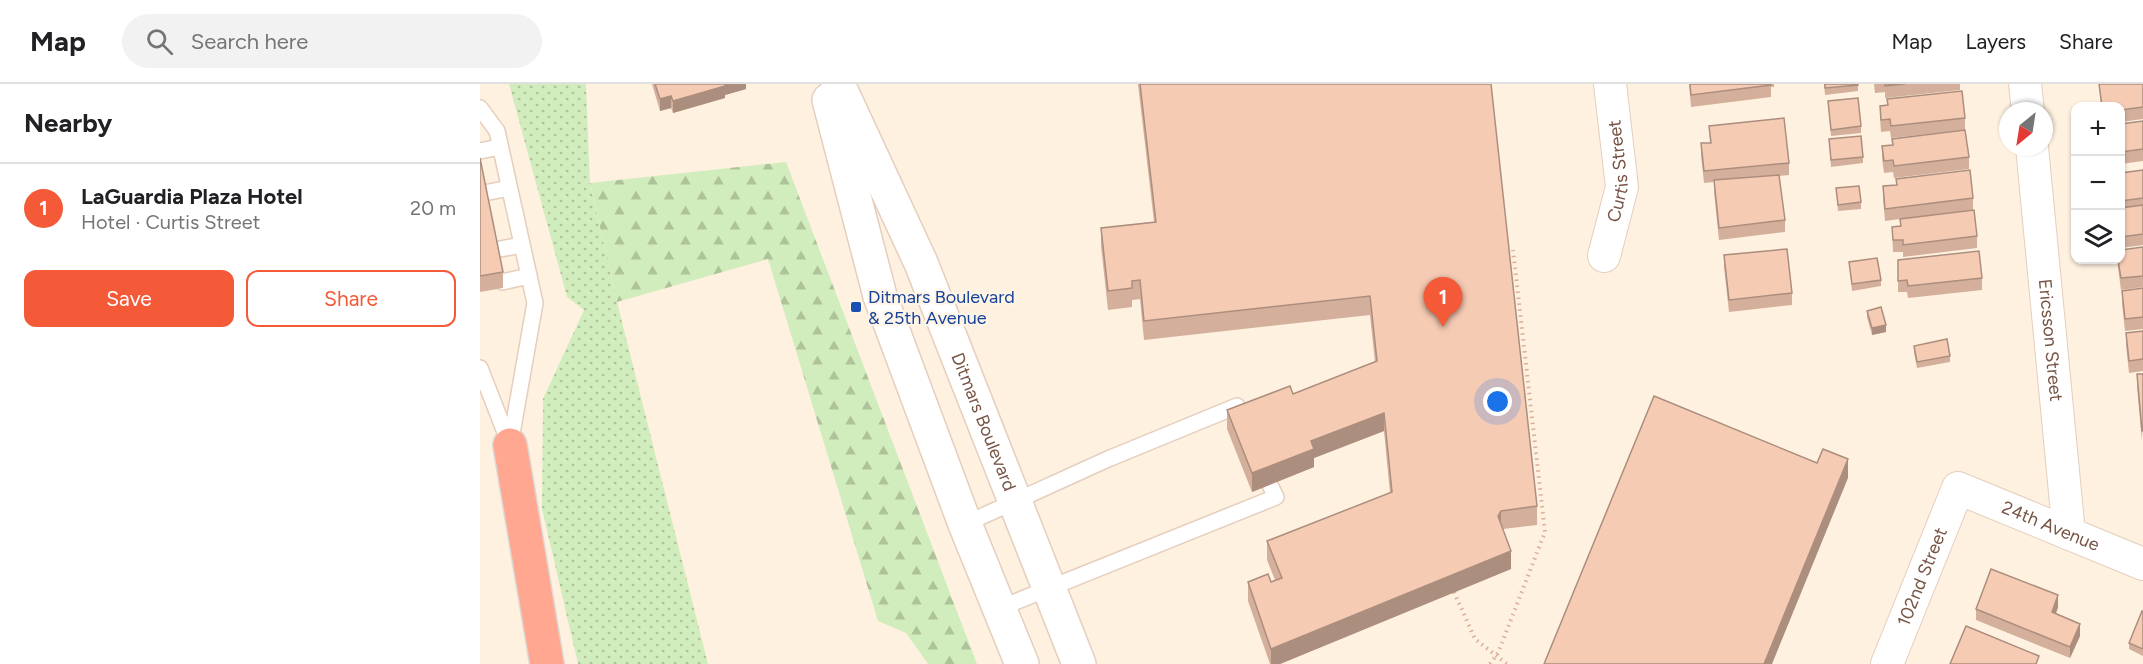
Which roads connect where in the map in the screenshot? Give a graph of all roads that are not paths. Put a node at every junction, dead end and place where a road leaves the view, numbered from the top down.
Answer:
1 (825, 84) edge
2 (838, 84) edge
3 (1611, 84) edge
4 (2025, 84) edge
5 (2027, 102) edge
6 (480, 108) edge
7 (500, 147) junction
8 (480, 151) edge
9 (2033, 156) edge
10 (509, 188) junction
11 (484, 193) edge
12 (522, 245) junction
13 (495, 250) edge
14 (1604, 256) dead end
15 (529, 276) junction
16 (502, 282) edge
17 (480, 368) edge
18 (1244, 422) edge
19 (510, 445) junction
20 (1270, 485) edge
21 (1958, 488) joint
22 (1013, 501) junction
23 (965, 524) junction
24 (2069, 534) junction
25 (2143, 564) edge
26 (1049, 588) junction
27 (1000, 608) junction
28 (547, 664) edge
29 (1022, 664) edge
30 (1079, 664) edge
31 (1887, 664) edge

1 - 23 street
2 - 22 street, Ditmars Boulevard
3 - 14 street, Curtis Street
4 - 5 street
6 - 7 lane
7 - 8 lane
7 - 10 lane
9 - 24 street, Ericsson Street
10 - 11 lane
10 - 12 lane
12 - 13 lane
12 - 15 lane
15 - 16 lane
15 - 19 lane
17 - 19 lane
18 - 22 lane
19 - 28 highway
20 - 26 lane
21 - 24 street, 24th Avenue
21 - 31 street, 102nd Street
22 - 23 lane
22 - 26 street, Ditmars Boulevard
23 - 27 street
24 - 25 street, 24th Avenue
26 - 27 lane
26 - 30 street, Ditmars Boulevard
27 - 29 street

